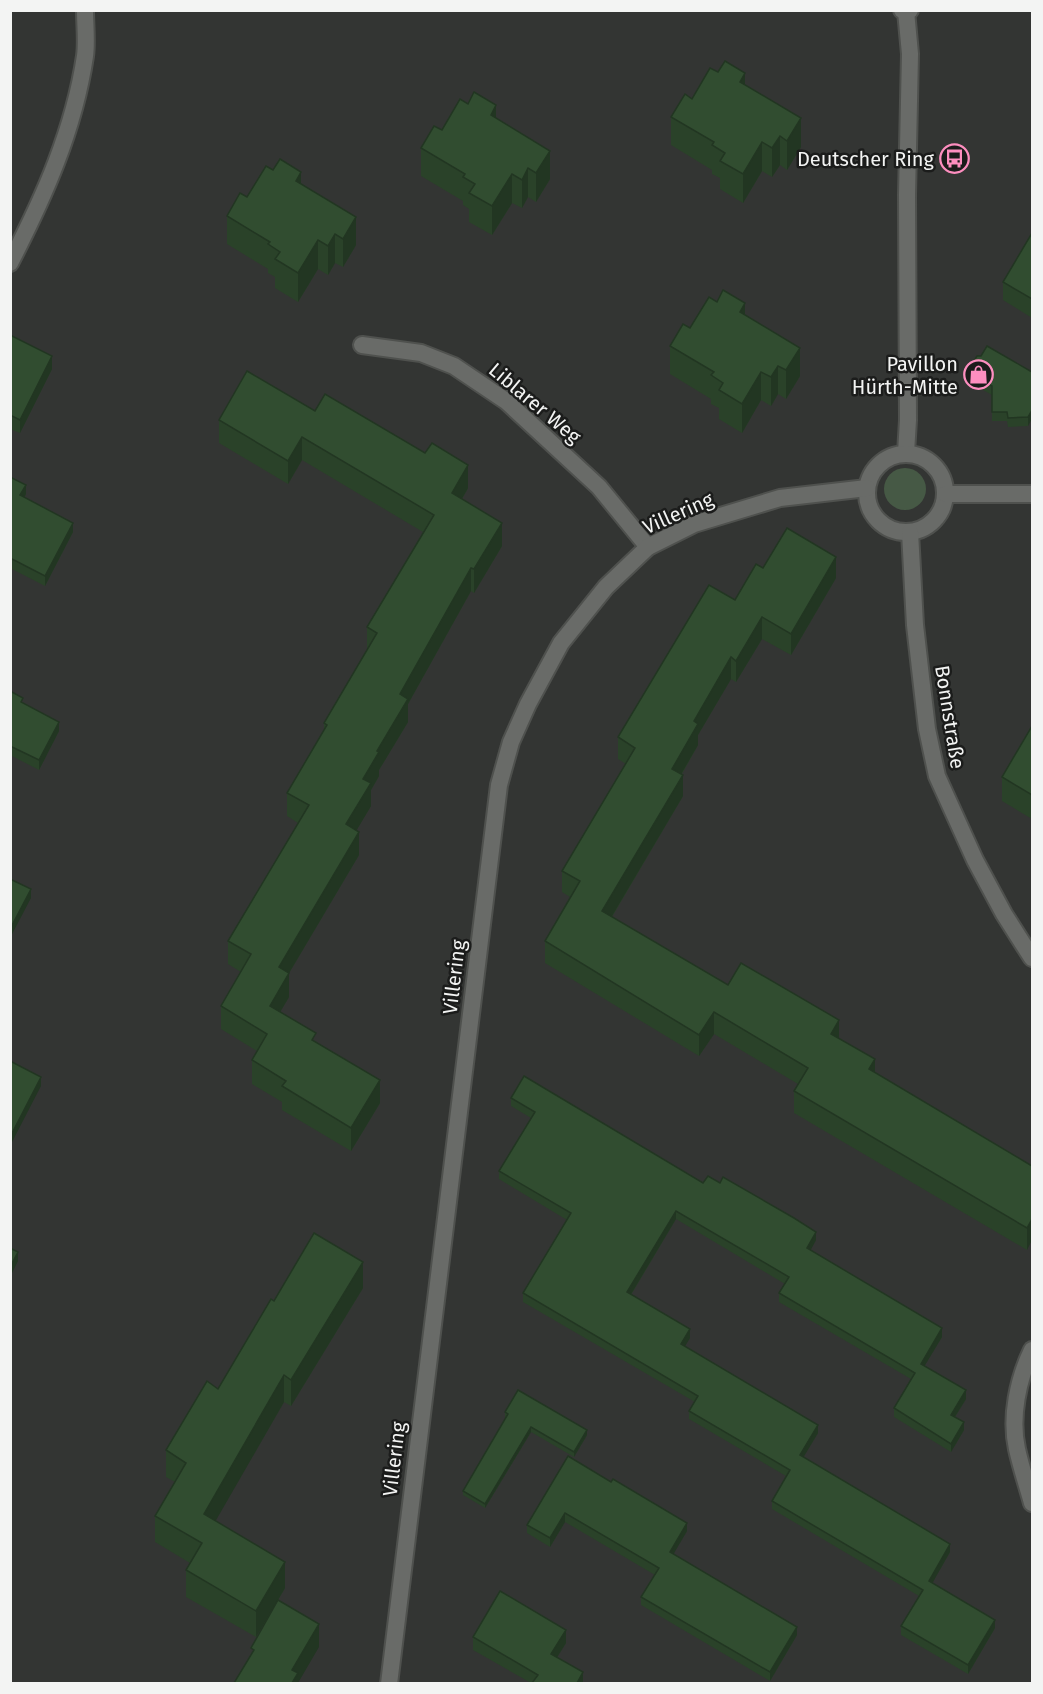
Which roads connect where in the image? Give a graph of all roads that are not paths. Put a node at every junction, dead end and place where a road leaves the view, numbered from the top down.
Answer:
1 (85, 10) edge
2 (906, 11) edge
3 (10, 263) edge
4 (362, 345) dead end
5 (906, 453) junction
6 (867, 488) junction
7 (946, 494) junction
8 (1032, 494) edge
9 (910, 532) junction
10 (648, 547) junction
11 (1032, 958) edge
12 (1032, 1350) edge
13 (1032, 1503) edge
14 (389, 1683) edge

1 - 3 street
2 - 5 street
4 - 10 street, Liblarer Weg
5 - 6 street
5 - 7 street
6 - 9 street
6 - 10 street, Villering
7 - 8 street
7 - 9 street
9 - 11 street, Bonnstraße
10 - 14 street, Villering
12 - 13 street

